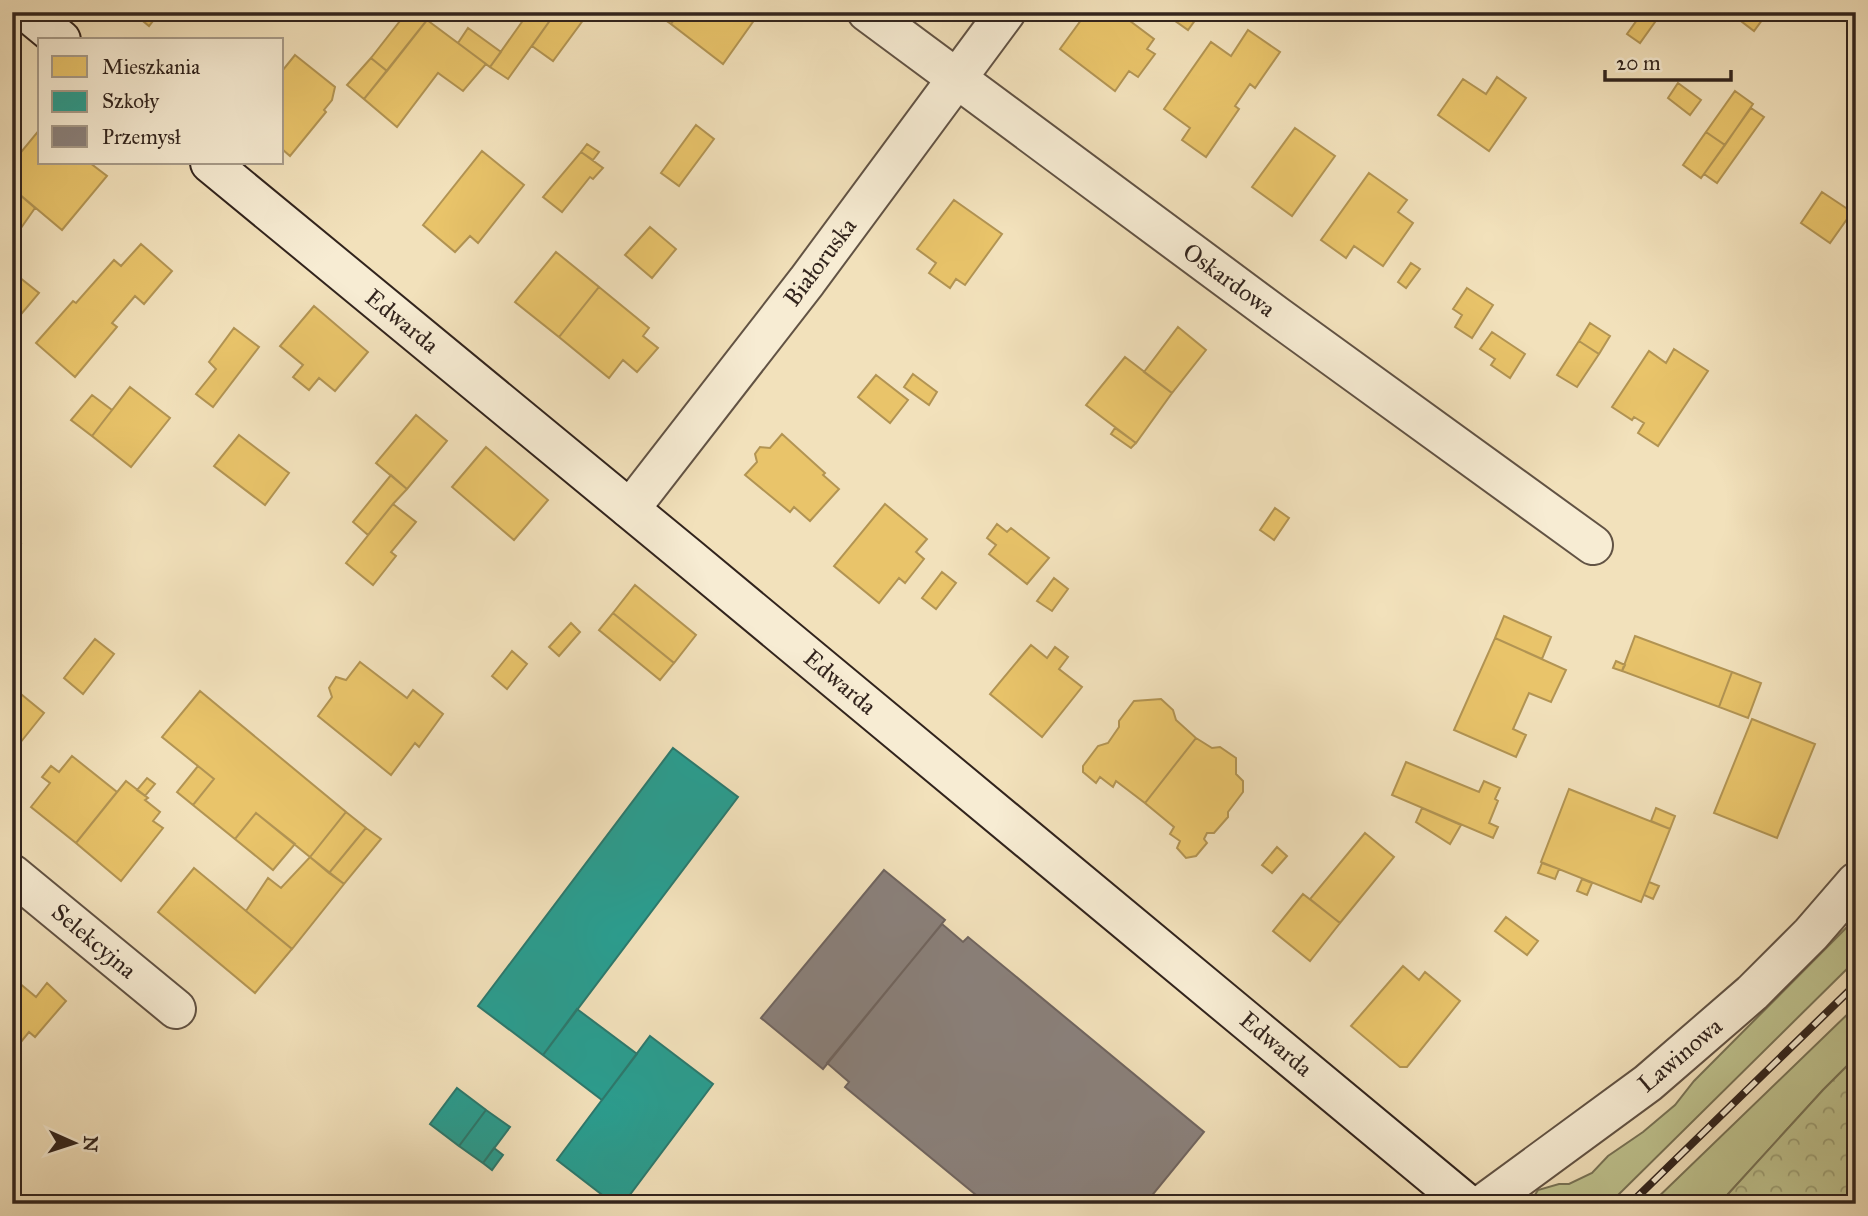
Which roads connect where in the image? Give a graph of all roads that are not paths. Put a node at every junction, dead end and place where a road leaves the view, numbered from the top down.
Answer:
1 (27, 12) edge
2 (867, 12) edge
3 (1006, 12) edge
4 (59, 38) edge
5 (956, 79) junction
6 (211, 164) edge
7 (630, 509) junction
8 (1593, 544) dead end
9 (12, 874) edge
10 (1856, 882) edge
11 (176, 1009) dead end
12 (1467, 1204) edge
13 (1483, 1204) edge

1 - 4 street
2 - 5 street, Oskardowa
3 - 5 street, Białoruska
5 - 7 street, Białoruska
5 - 8 street, Oskardowa
6 - 7 street, Edwarda
7 - 12 street, Edwarda
9 - 11 street, Selekcyjna
10 - 13 street, Lawinowa

